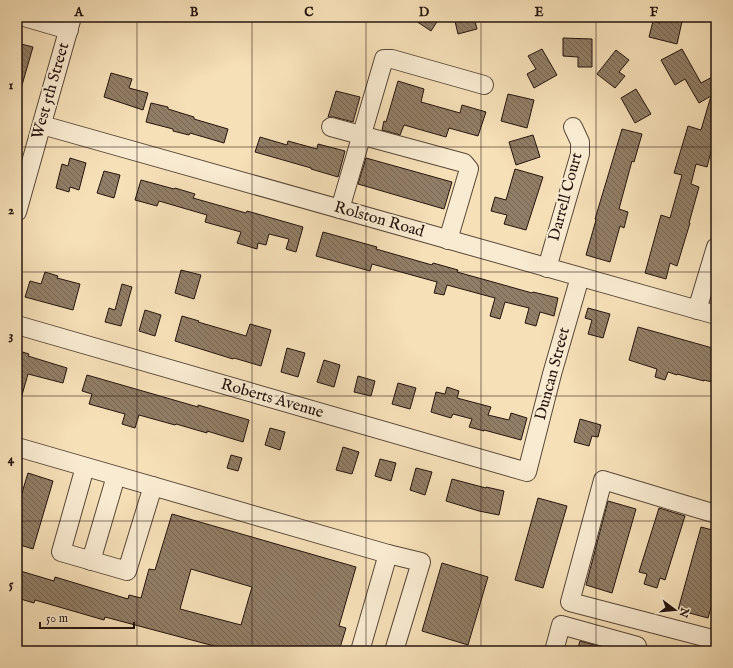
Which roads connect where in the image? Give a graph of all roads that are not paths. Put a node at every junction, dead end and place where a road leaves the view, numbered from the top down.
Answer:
1 (24, 17) edge
2 (71, 24) edge
3 (484, 85) dead end
4 (42, 124) junction
5 (331, 127) dead end
6 (573, 127) dead end
7 (361, 135) junction
8 (21, 180) edge
9 (340, 209) junction
10 (17, 212) edge
11 (448, 240) junction
12 (716, 247) edge
13 (547, 268) junction
14 (580, 277) junction
15 (698, 310) junction
16 (716, 315) edge
17 (17, 325) edge
18 (17, 447) edge
19 (85, 467) junction
20 (527, 472) joint
21 (116, 476) junction
22 (153, 486) junction
23 (716, 514) edge
24 (388, 554) junction
25 (91, 561) junction
26 (716, 640) edge
27 (360, 651) edge
28 (394, 651) edge
29 (554, 651) edge
30 (636, 651) edge

1 - 2 street
2 - 4 street, West 5th Street
3 - 7 street
4 - 8 street, West 5th Street
4 - 9 street, Rolston Road
5 - 7 street
6 - 13 street, Darrell Court
7 - 9 street
7 - 11 street
8 - 10 street, West 5th Street
9 - 11 street, Rolston Road
11 - 13 street, Rolston Road
12 - 15 street
13 - 14 street, Rolston Road
14 - 15 street, Rolston Road
14 - 20 street, Duncan Street
15 - 16 street, Rolston Road
17 - 20 street, Roberts Avenue
18 - 19 street
19 - 21 street
19 - 25 street
21 - 22 street
21 - 25 street
22 - 24 street
22 - 25 street
23 - 26 street
24 - 27 street
24 - 28 street
29 - 30 street

